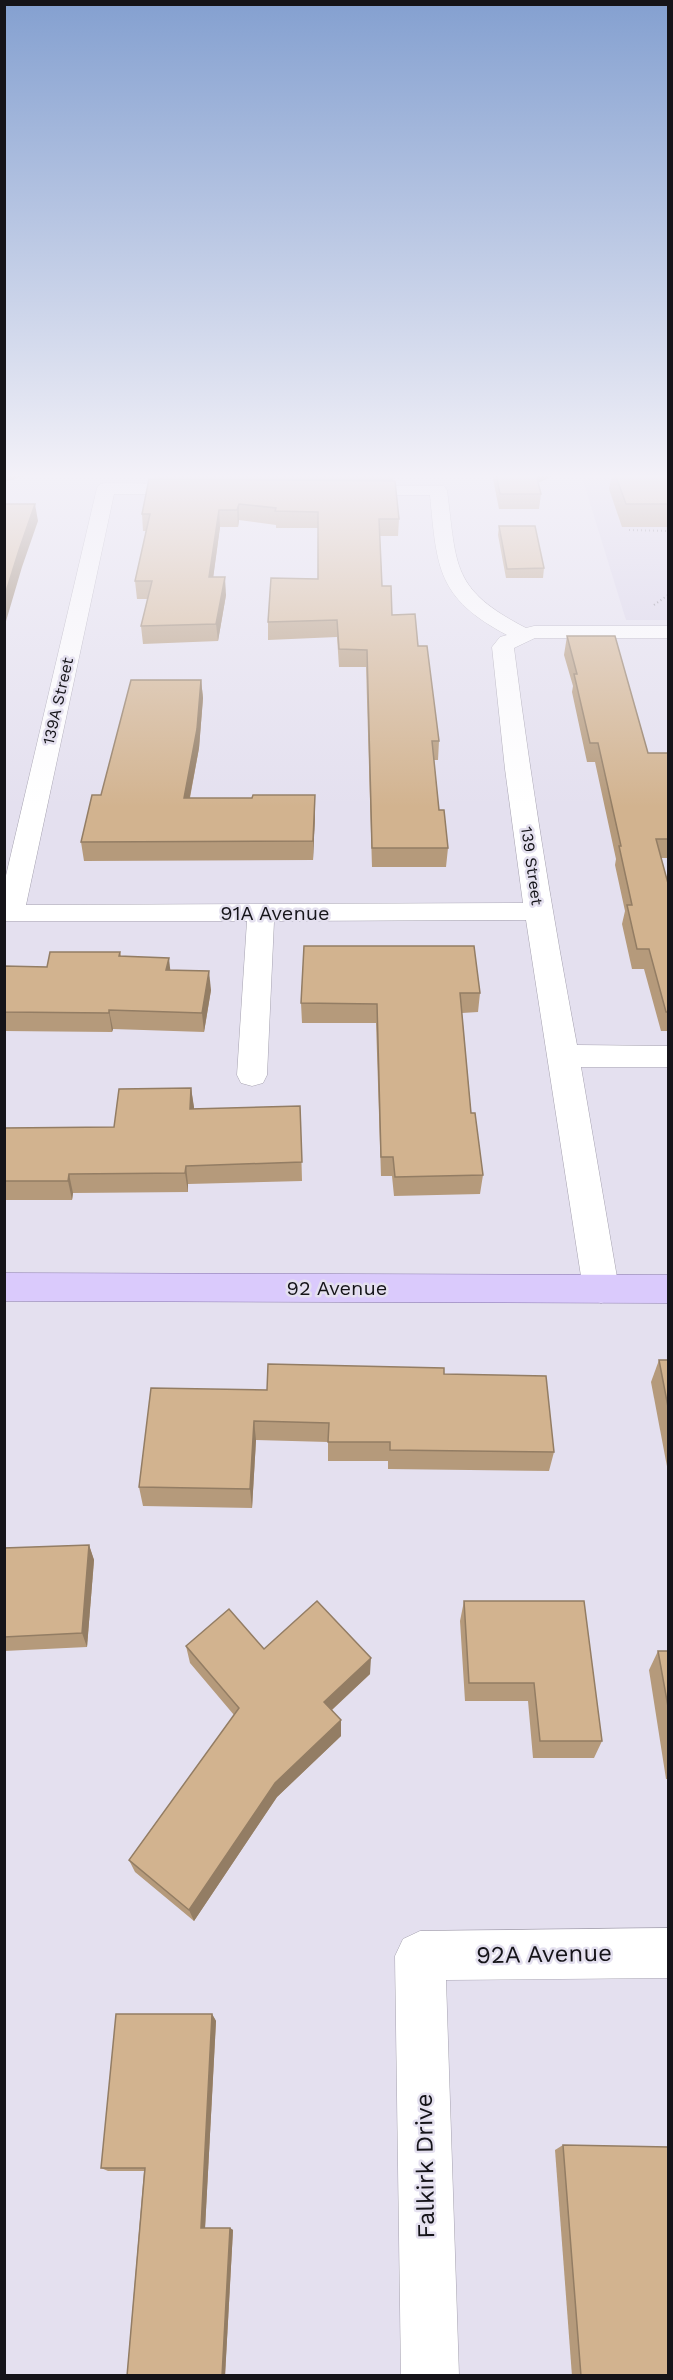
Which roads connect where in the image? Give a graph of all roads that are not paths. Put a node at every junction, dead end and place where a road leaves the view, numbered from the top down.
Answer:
1 (84, 585) edge
2 (455, 585) edge
3 (669, 632) edge
4 (524, 635) junction
5 (538, 911) junction
6 (261, 913) junction
7 (11, 914) joint
8 (564, 1056) junction
9 (669, 1056) edge
10 (252, 1075) dead end
11 (4, 1287) edge
12 (601, 1289) junction
13 (669, 1289) edge
14 (669, 1953) edge
15 (420, 1956) joint
16 (430, 2376) edge

1 - 7 street, 139A Street
2 - 4 street
3 - 4 street
4 - 5 street, 139 Street
5 - 6 street, 91A Avenue
5 - 8 street, 139 Street
6 - 7 street, 91A Avenue
6 - 10 street
8 - 9 street
8 - 12 street, 139 Street
11 - 12 main road, 92 Avenue
12 - 13 main road, 92 Avenue
14 - 15 street, 92A Avenue
15 - 16 street, Falkirk Drive

